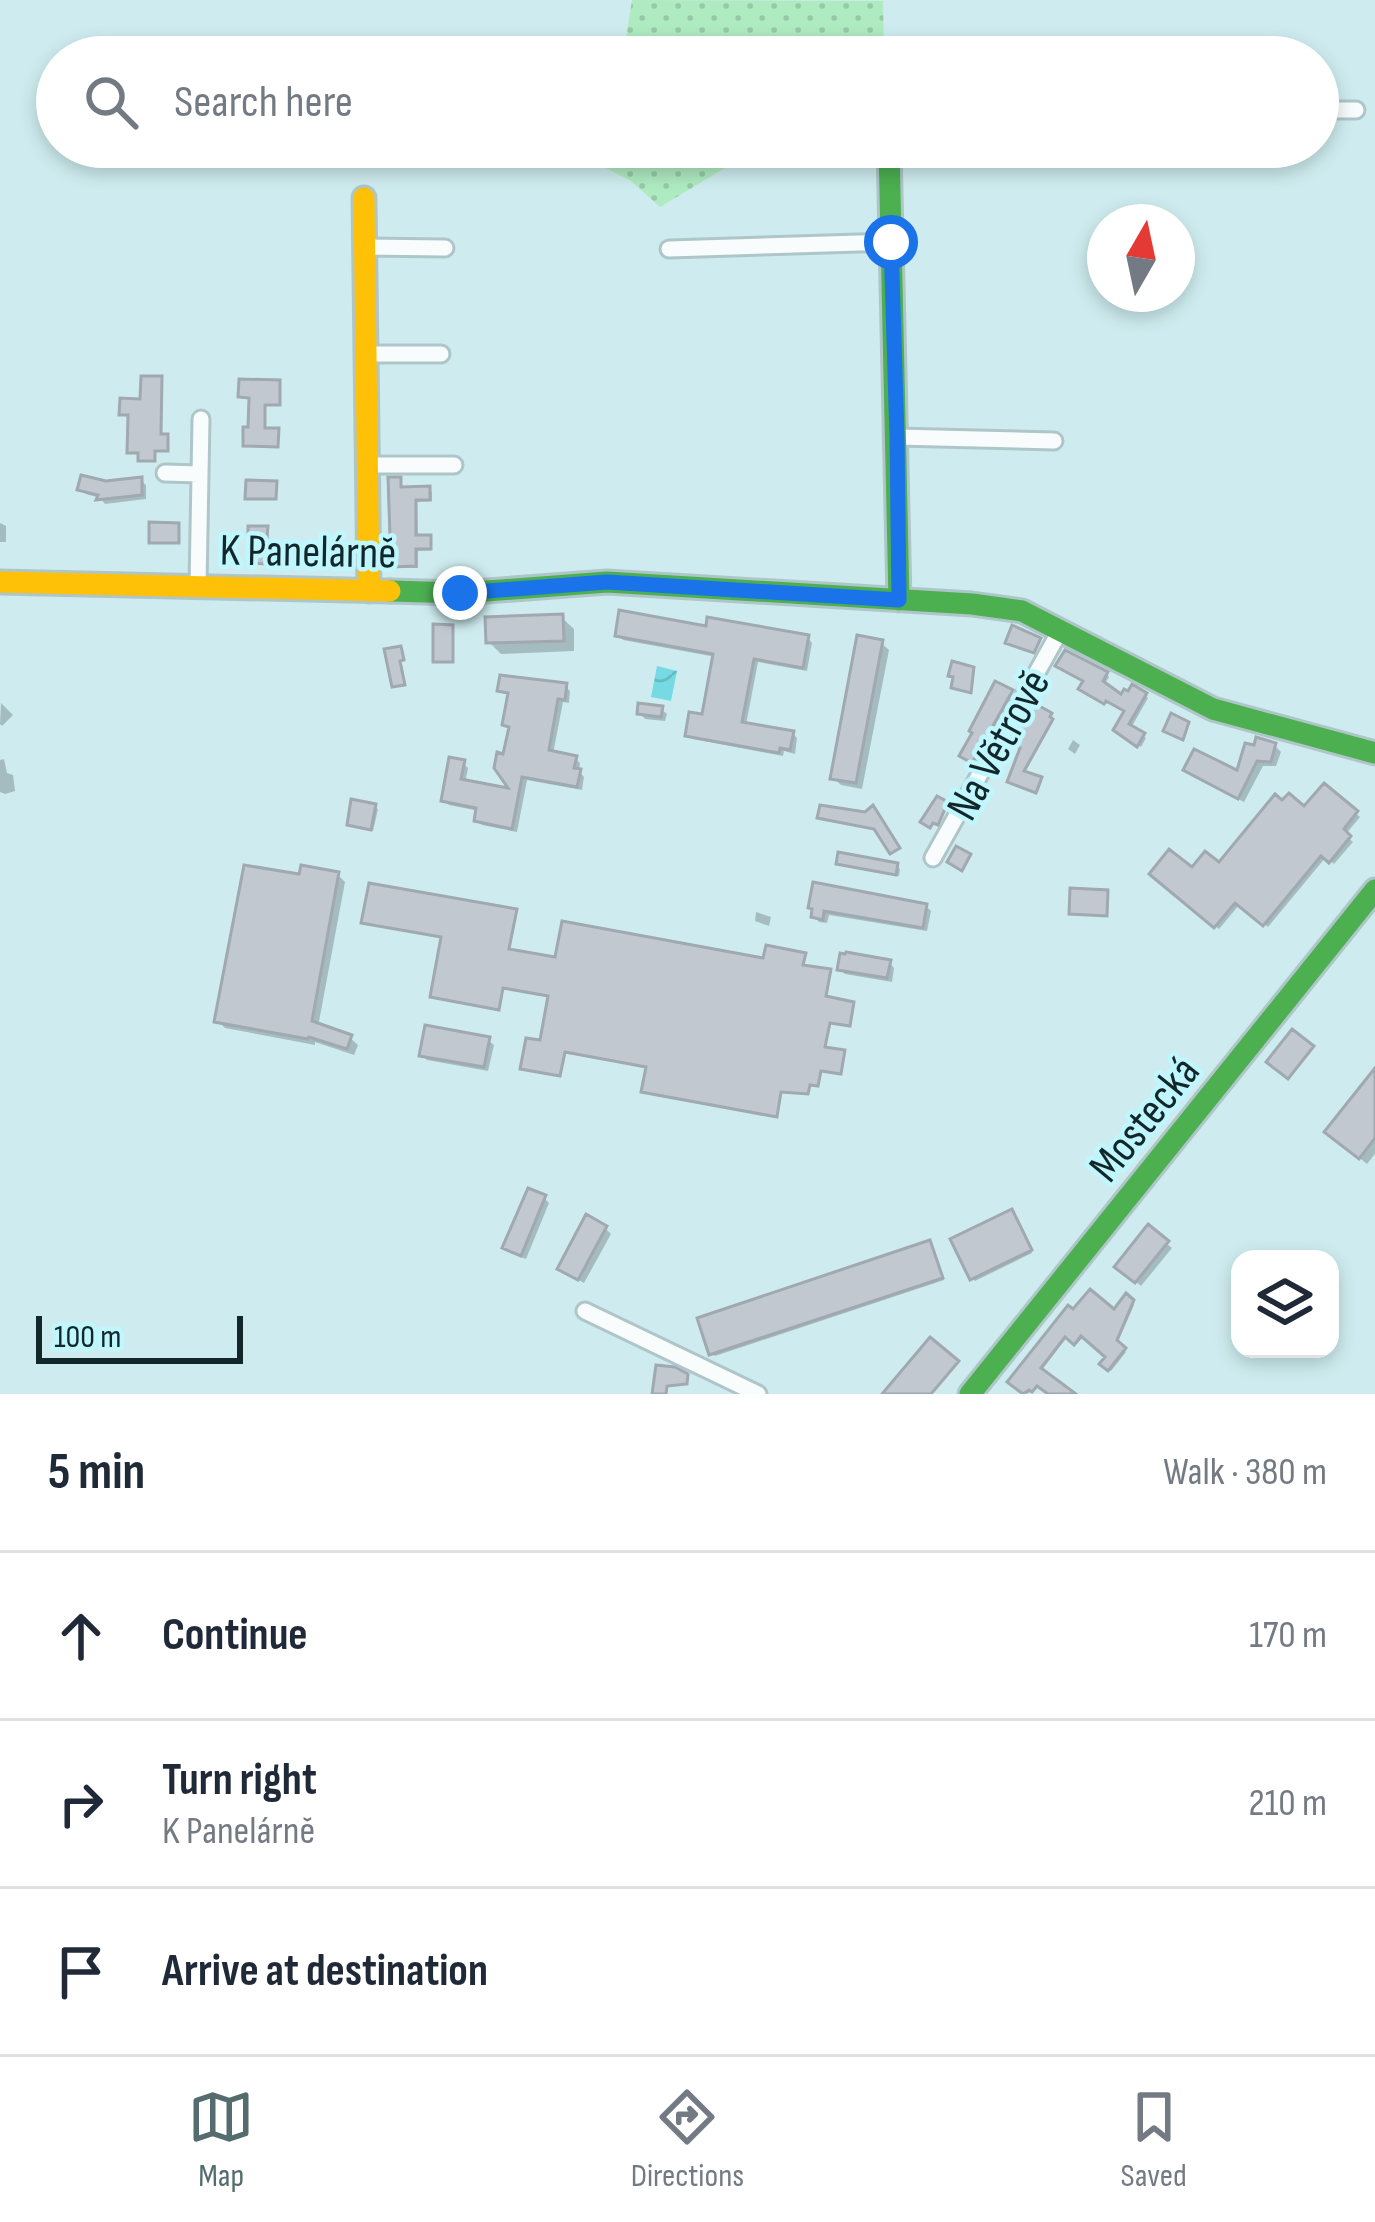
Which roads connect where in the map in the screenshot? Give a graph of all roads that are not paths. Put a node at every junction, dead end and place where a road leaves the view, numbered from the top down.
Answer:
1 (1339, 110) edge
2 (1356, 110) dead end
3 (890, 168) edge
4 (364, 198) dead end
5 (891, 242) junction
6 (365, 248) junction
7 (445, 248) dead end
8 (669, 249) dead end
9 (366, 354) junction
10 (442, 355) dead end
11 (201, 419) dead end
12 (897, 437) junction
13 (1054, 441) dead end
14 (368, 465) junction
15 (454, 465) dead end
16 (165, 473) dead end
17 (199, 474) junction
18 (0, 582) edge
19 (198, 586) junction
20 (369, 590) junction
21 (899, 600) junction
22 (1060, 631) junction
23 (1375, 753) edge
24 (933, 858) dead end
25 (1375, 890) edge
26 (585, 1311) dead end
27 (758, 1394) edge
28 (970, 1394) edge

1 - 2 street
3 - 5 street
4 - 6 street
5 - 8 street
5 - 12 street
6 - 7 street
6 - 9 street
9 - 10 street
9 - 14 street
11 - 17 street
12 - 13 street
12 - 21 street
14 - 15 street
14 - 20 street
16 - 17 street
17 - 19 street
18 - 19 street, K Panelárně
19 - 20 street, K Panelárně
20 - 21 street, K Panelárně
21 - 22 street, K Panelárně
22 - 23 street, K Panelárně
22 - 24 street, Na Větrově
25 - 28 street, Mostecká
26 - 27 street

